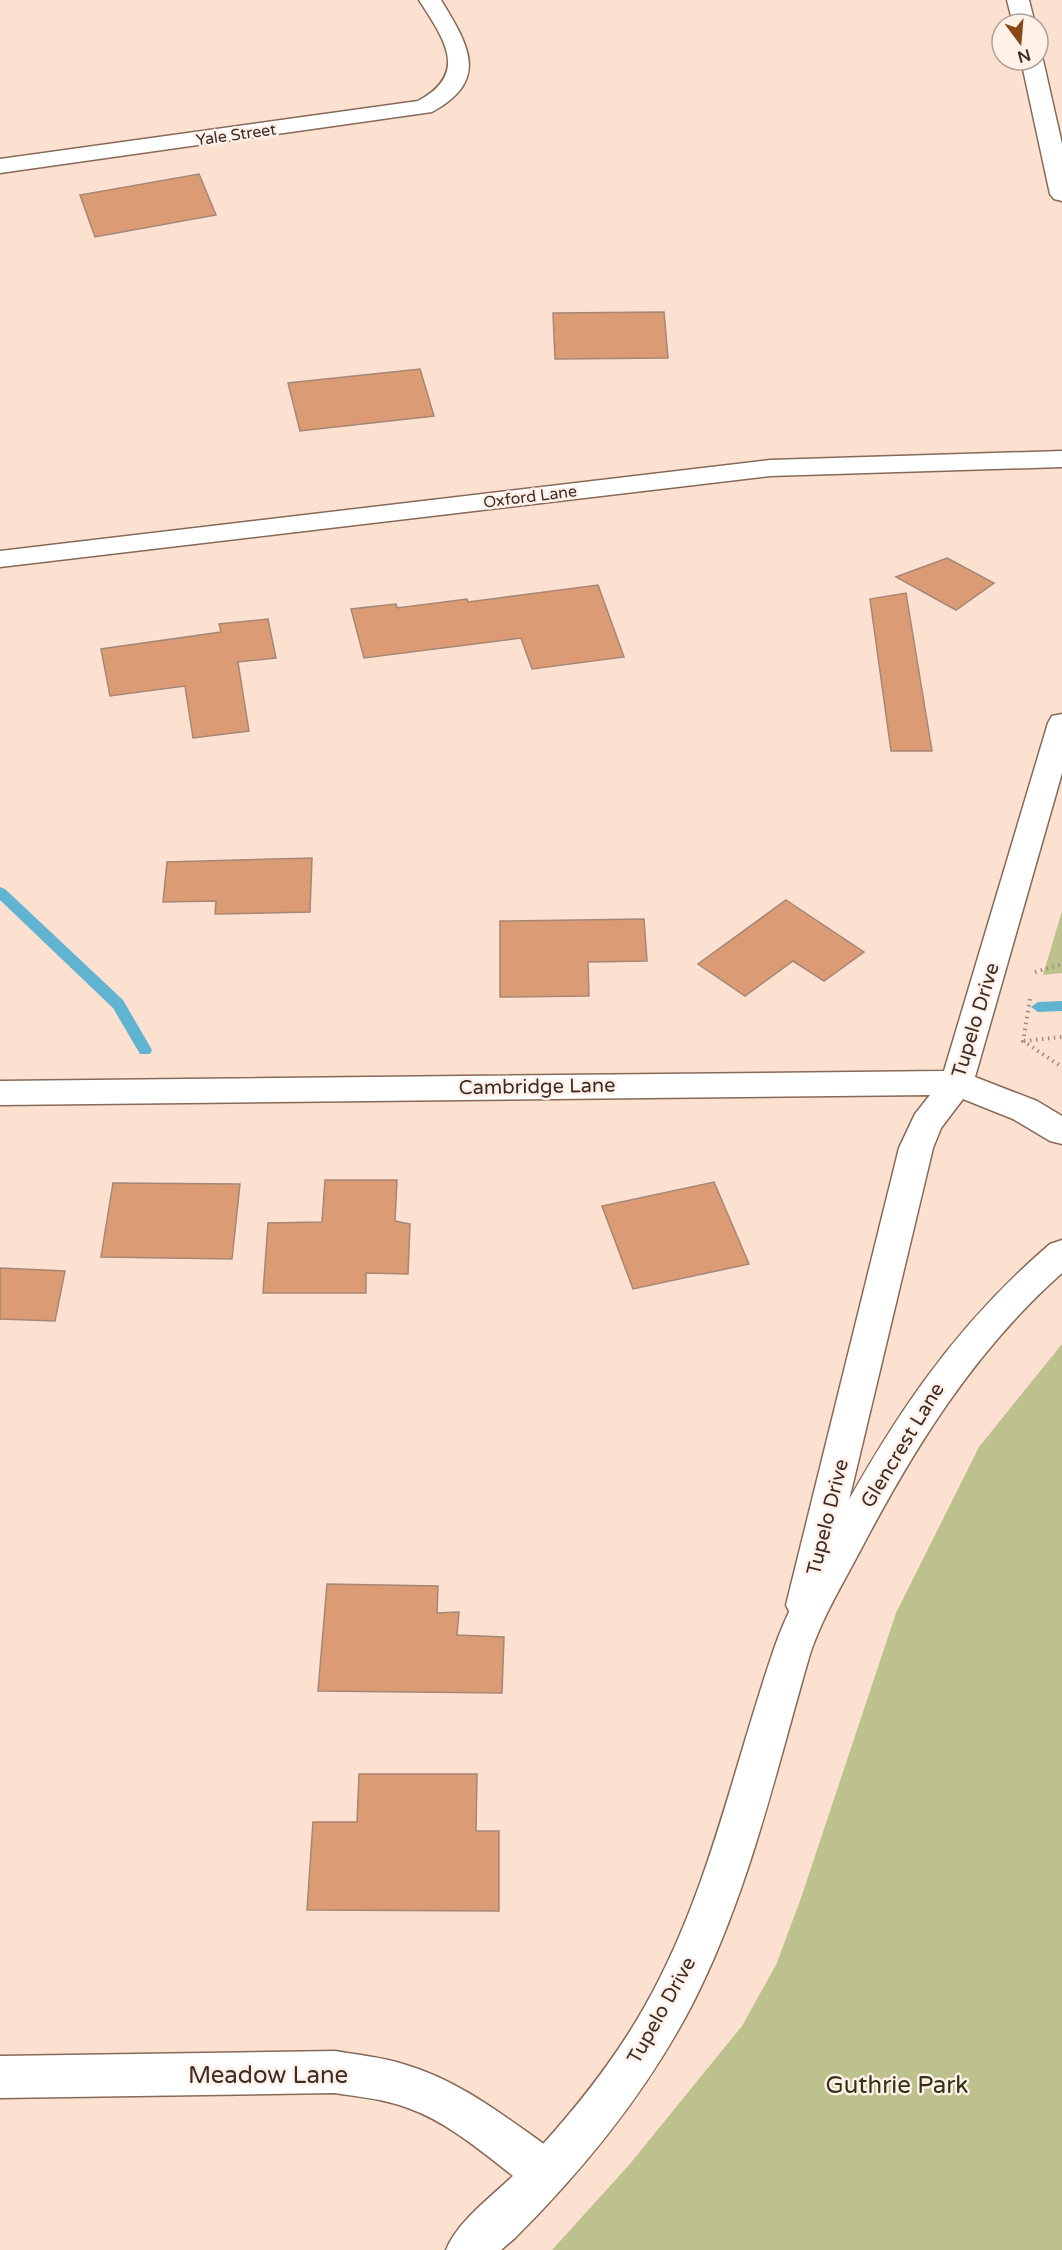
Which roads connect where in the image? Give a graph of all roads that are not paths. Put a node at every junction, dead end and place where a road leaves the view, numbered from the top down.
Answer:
1 (430, 0) edge
2 (1035, 72) edge
3 (0, 166) edge
4 (1062, 194) edge
5 (1062, 459) edge
6 (0, 559) edge
7 (1062, 723) edge
8 (957, 1083) junction
9 (0, 1093) edge
10 (1062, 1132) edge
11 (1062, 1252) edge
12 (798, 1635) junction
13 (0, 2077) edge
14 (545, 2172) junction
15 (468, 2250) edge

1 - 3 street, Yale Street
2 - 4 street
5 - 6 street, Oxford Lane
7 - 8 street, Tupelo Drive
8 - 9 street, Cambridge Lane
8 - 10 street, Cambridge Lane
8 - 12 street, Tupelo Drive
11 - 12 street, Glencrest Lane
12 - 14 street, Tupelo Drive
13 - 14 street, Meadow Lane
14 - 15 street, Tupelo Drive

